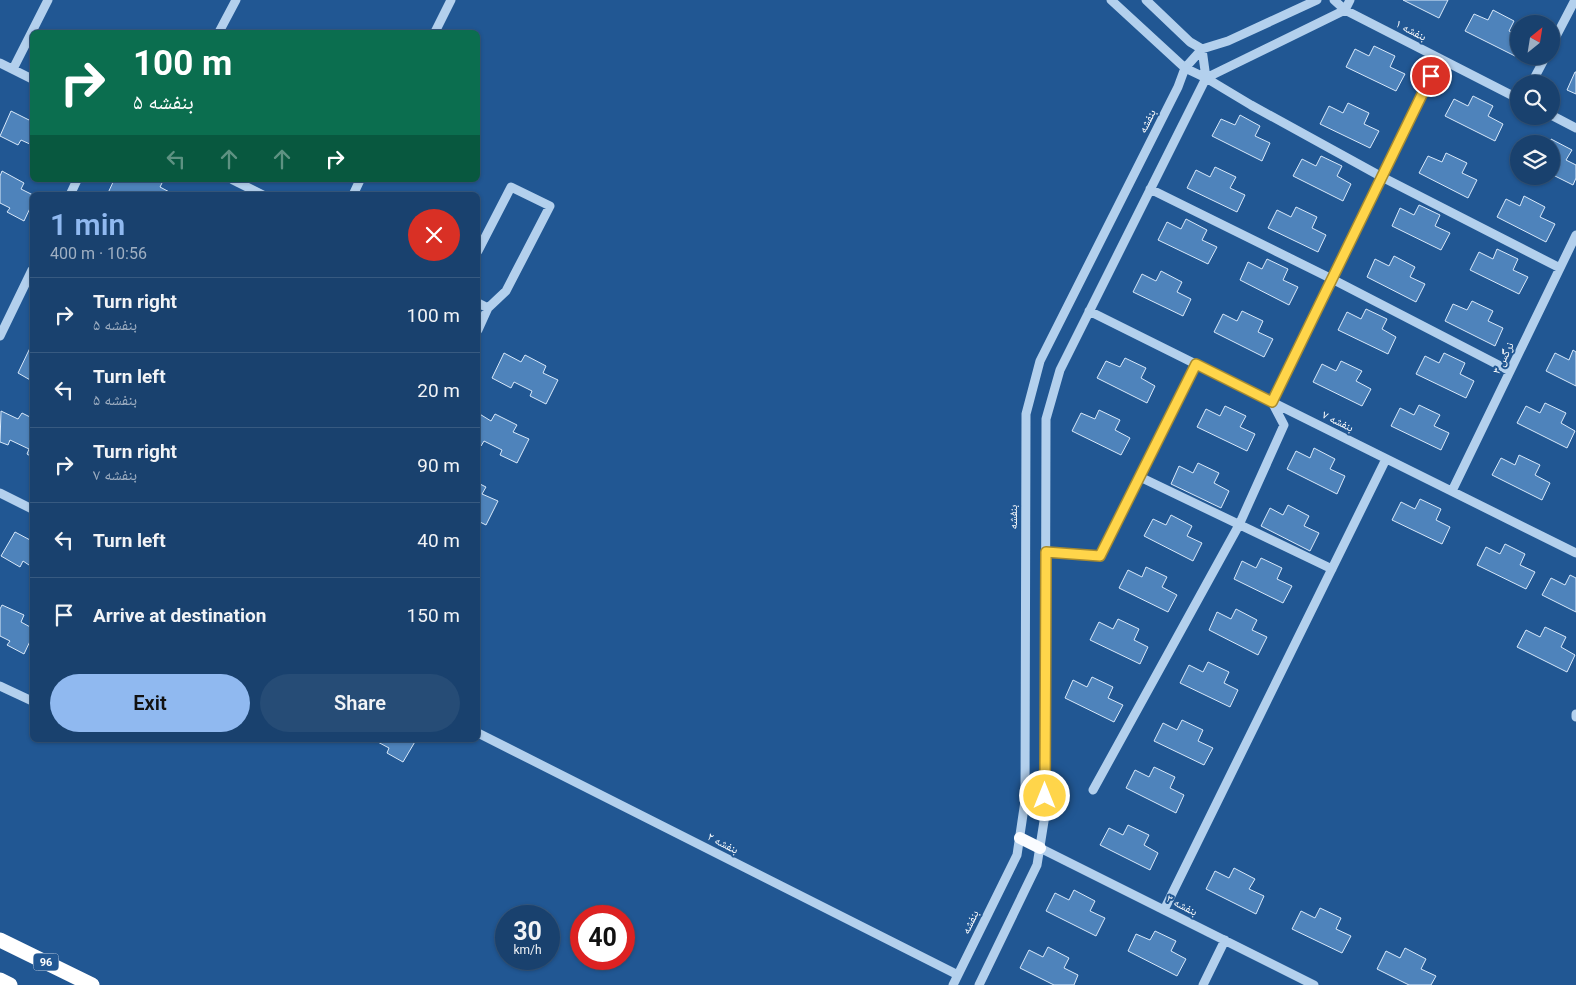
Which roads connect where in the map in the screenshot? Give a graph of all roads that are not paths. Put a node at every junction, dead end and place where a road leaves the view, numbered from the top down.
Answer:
1 (48, 0) edge
2 (236, 0) edge
3 (451, 0) edge
4 (1111, 0) edge
5 (1146, 0) edge
6 (1317, 0) edge
7 (1334, 0) edge
8 (1350, 0) edge
9 (1575, 0) edge
10 (1345, 10) junction
11 (1560, 29) edge
12 (33, 30) edge
13 (221, 30) edge
14 (436, 30) edge
15 (30, 35) edge
16 (1202, 49) junction
17 (1439, 58) junction
18 (0, 63) edge
19 (1185, 68) junction
20 (13, 69) junction
21 (30, 78) edge
22 (1206, 78) junction
23 (1510, 94) edge
24 (1560, 120) edge
25 (1576, 128) edge
26 (1382, 177) junction
27 (237, 182) edge
28 (1150, 189) junction
29 (257, 192) edge
30 (1576, 235) edge
31 (480, 247) edge
32 (1560, 268) junction
33 (30, 274) edge
34 (1332, 279) junction
35 (480, 304) edge
36 (488, 308) junction
37 (1089, 311) junction
38 (480, 326) edge
39 (0, 336) edge
40 (1196, 364) junction
41 (1510, 371) junction
42 (1272, 402) junction
43 (1386, 459) junction
44 (1140, 477) junction
45 (1452, 491) junction
46 (0, 493) edge
47 (30, 509) edge
48 (1239, 524) junction
49 (1046, 552) junction
50 (1576, 553) edge
51 (1332, 569) junction
52 (0, 686) edge
53 (30, 701) edge
54 (480, 734) edge
55 (1093, 790) dead end
56 (1020, 838) junction
57 (1040, 848) junction
58 (1164, 910) junction
59 (0, 940) edge
60 (1225, 940) junction
61 (958, 975) junction
62 (0, 980) edge
63 (10, 985) edge
64 (92, 985) edge
65 (952, 985) edge
66 (978, 985) edge
67 (1203, 985) edge
68 (1314, 985) edge

1 - 12 street
2 - 13 street
3 - 14 street
4 - 19 street
5 - 16 street
6 - 16 street
7 - 10 street, بنفشه ۱
8 - 10 street
9 - 11 street
10 - 17 street, بنفشه ۱
10 - 22 street
15 - 20 street
16 - 19 street
16 - 22 street
17 - 23 street, بنفشه ۱
17 - 26 street
18 - 20 street
19 - 22 street
19 - 56 street, بنفشه
20 - 21 street
22 - 26 street
22 - 28 street
24 - 25 street
26 - 32 street
26 - 34 street
27 - 29 street
28 - 34 street
28 - 37 street
30 - 32 street, نرگس ۳
31 - 36 street
32 - 41 street, نرگس ۳
33 - 39 street
34 - 41 street
34 - 42 street
35 - 36 street
36 - 38 street
37 - 40 street, بنفشه ۷
37 - 49 street
40 - 42 street, بنفشه ۷
40 - 44 street
41 - 45 street, نرگس ۳
42 - 43 street, بنفشه ۷
42 - 48 street
43 - 45 street, بنفشه ۷
43 - 51 street
44 - 48 street
44 - 49 street
45 - 50 street, بنفشه ۷
46 - 47 street
48 - 51 street
48 - 55 street
49 - 57 street
51 - 58 street
52 - 53 street
54 - 61 street, بنفشه ۲
56 - 57 main road
56 - 61 street, بنفشه
57 - 58 street, بنفشه ۳
57 - 66 street
58 - 60 street, بنفشه ۳
59 - 64 highway, 96
60 - 67 street
60 - 68 street, بنفشه ۳
61 - 65 street, بنفشه
62 - 63 highway

